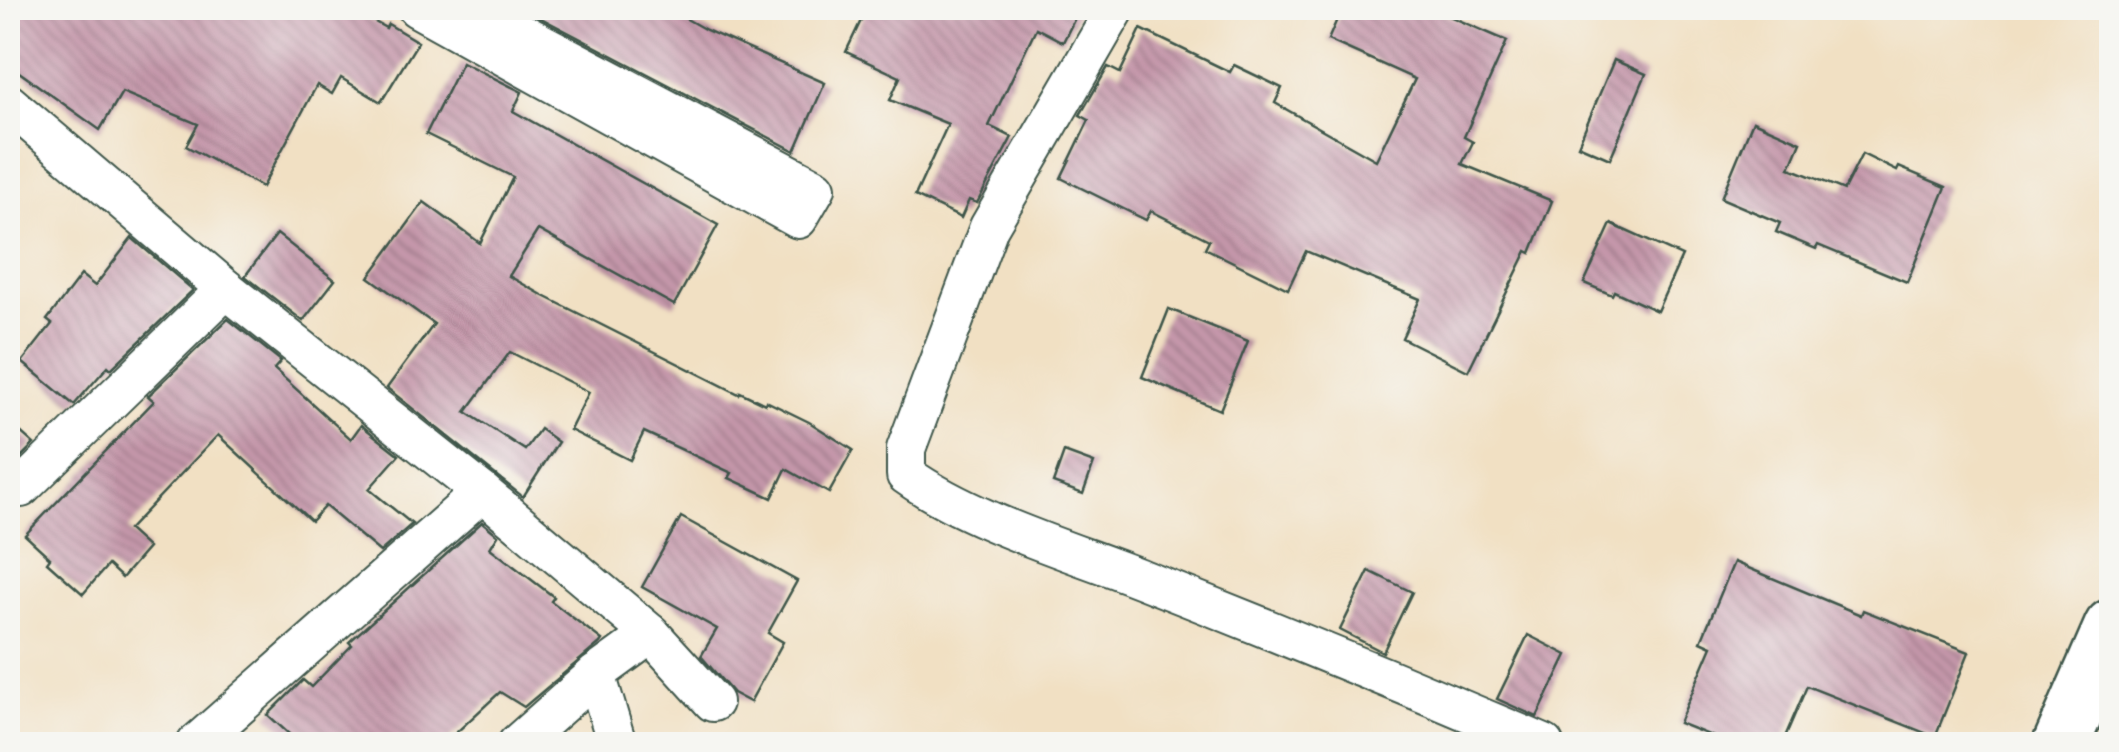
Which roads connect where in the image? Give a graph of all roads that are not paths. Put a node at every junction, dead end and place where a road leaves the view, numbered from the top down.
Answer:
1 (417, 8) edge
2 (474, 8) edge
3 (1116, 8) edge
4 (8, 103) edge
5 (226, 288) junction
6 (20, 488) dead end
7 (482, 492) junction
8 (2112, 627) edge
9 (650, 634) junction
10 (596, 674) junction
11 (713, 702) dead end
12 (196, 744) edge
13 (518, 744) edge
14 (617, 744) edge
15 (1544, 744) edge
16 (2061, 744) edge

1 - 2 street
3 - 15 street
4 - 5 street
5 - 6 street
5 - 7 street
7 - 9 street
7 - 12 street
8 - 16 main road
9 - 10 street
9 - 11 street
10 - 13 street
10 - 14 street

